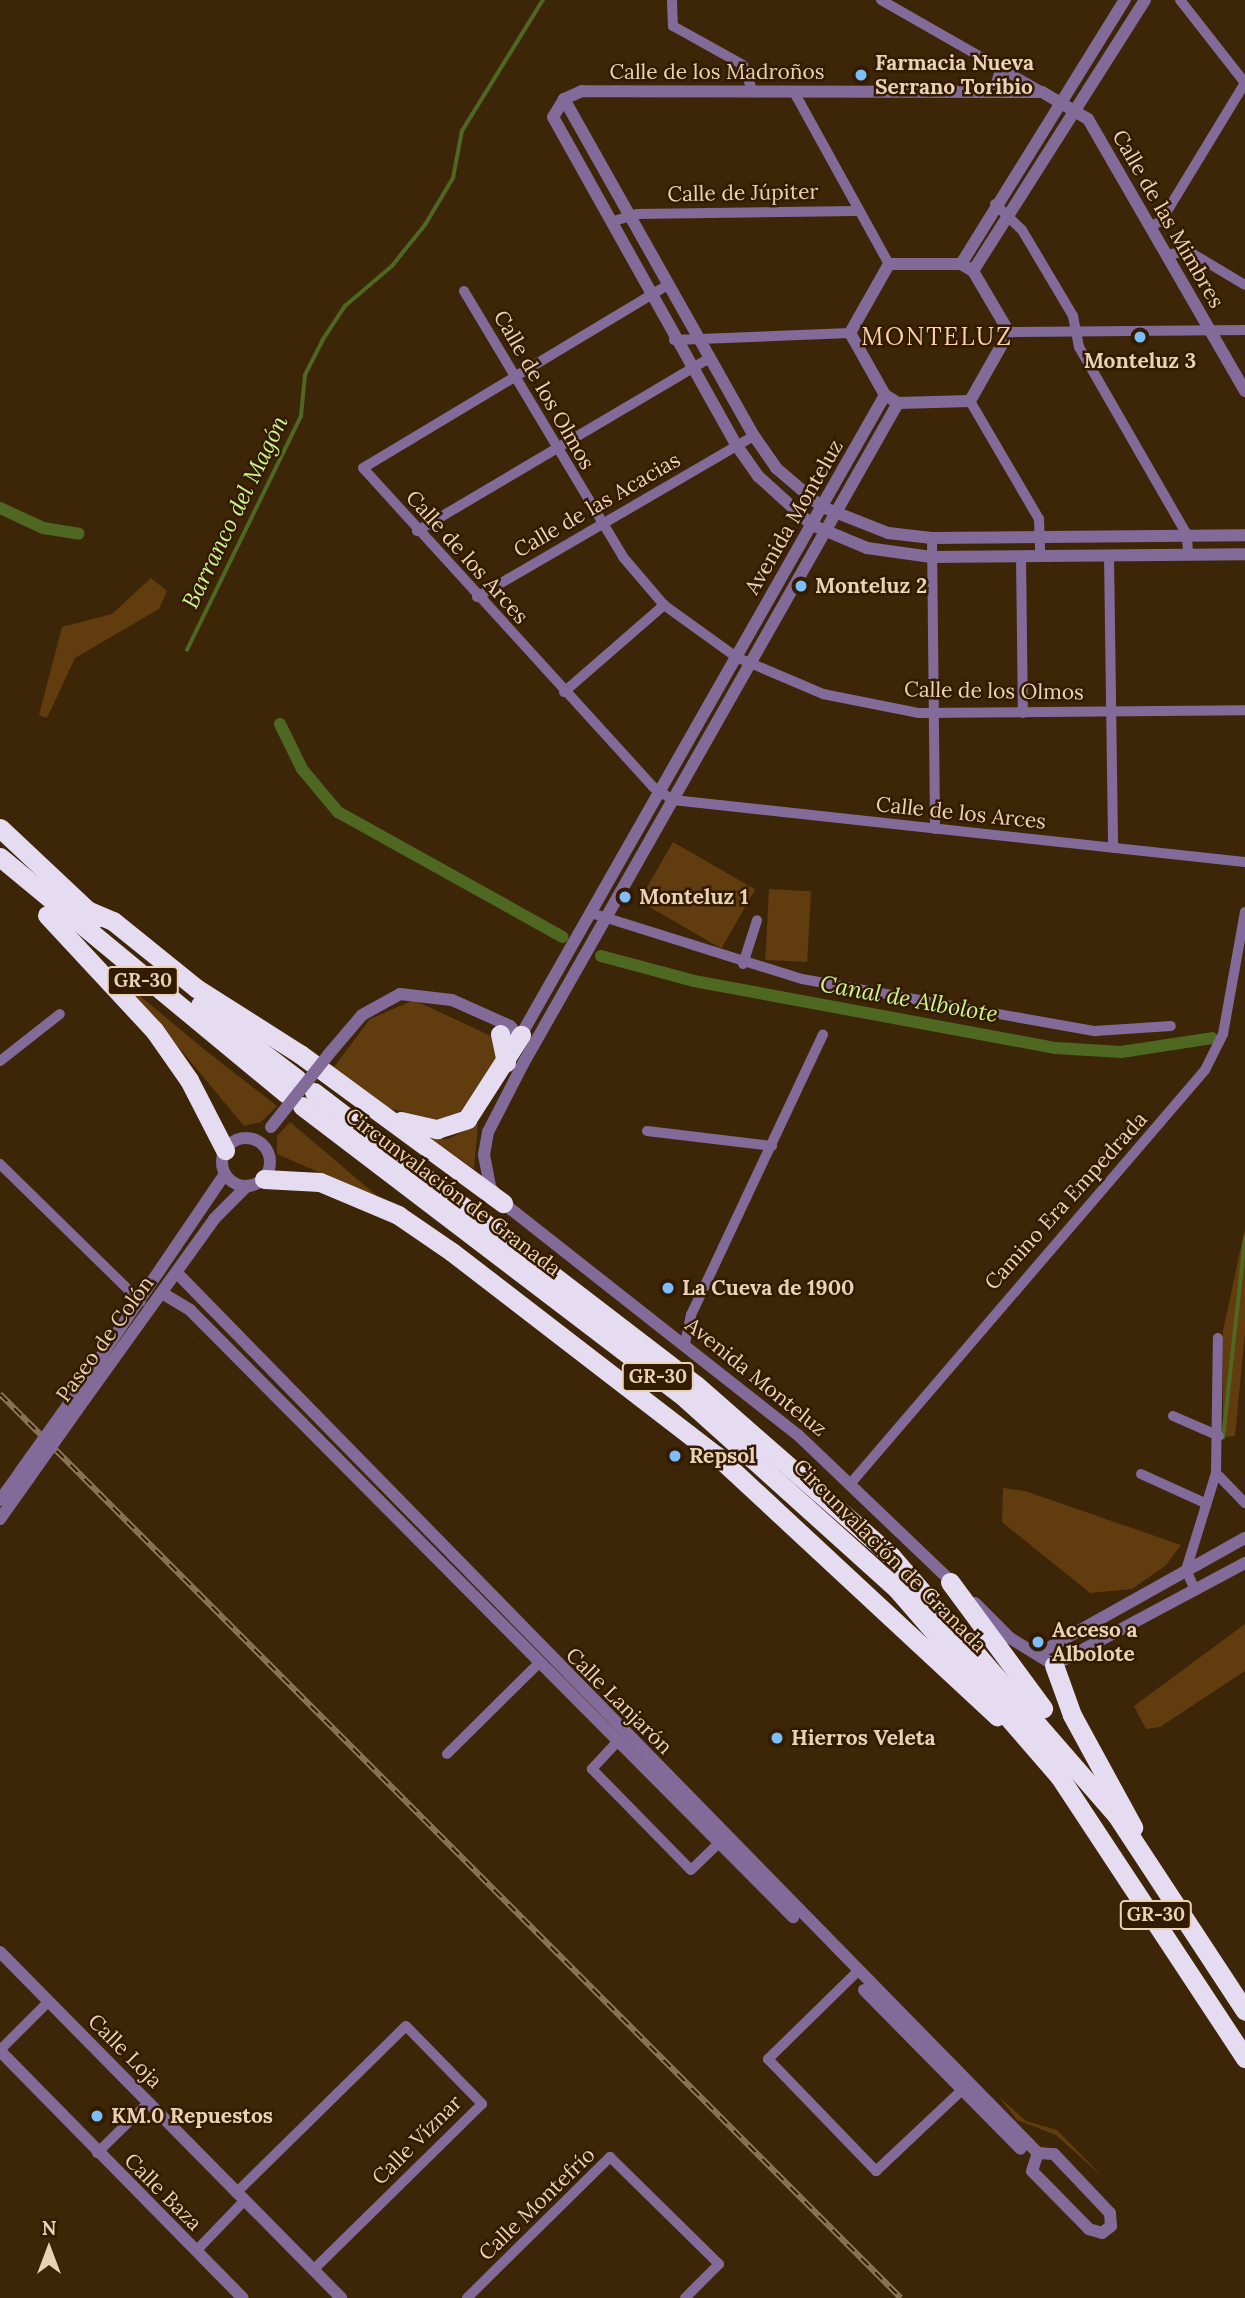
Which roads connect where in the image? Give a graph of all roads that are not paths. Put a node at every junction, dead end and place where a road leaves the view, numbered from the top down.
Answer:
1 (672, 0) edge
2 (881, 0) edge
3 (1125, 0) edge
4 (1145, 0) edge
5 (1180, 0) edge
6 (1001, 67) junction
7 (1245, 83) edge
8 (754, 92) junction
9 (794, 92) junction
10 (993, 92) junction
11 (1042, 92) junction
12 (564, 99) junction
13 (1059, 101) junction
14 (1074, 106) junction
15 (995, 204) junction
16 (857, 211) junction
17 (1007, 212) junction
18 (631, 216) junction
19 (614, 221) junction
20 (1150, 227) junction
21 (1166, 255) junction
22 (889, 264) junction
23 (961, 264) junction
24 (973, 271) junction
25 (1245, 285) edge
26 (666, 286) junction
27 (464, 290) dead end
28 (648, 295) junction
29 (1210, 330) junction
30 (1245, 330) edge
31 (1009, 332) junction
32 (1076, 332) junction
33 (850, 333) junction
34 (695, 337) junction
35 (674, 340) junction
36 (708, 359) junction
37 (691, 369) junction
38 (513, 376) junction
39 (1245, 391) edge
40 (885, 395) junction
41 (970, 401) junction
42 (898, 403) junction
43 (754, 436) junction
44 (737, 446) junction
45 (557, 450) junction
46 (822, 507) junction
47 (834, 515) junction
48 (602, 525) junction
49 (812, 525) junction
50 (417, 531) junction
51 (824, 533) junction
52 (1187, 535) junction
53 (1245, 535) edge
54 (1041, 537) junction
55 (932, 538) junction
56 (1245, 554) edge
57 (1109, 555) junction
58 (1188, 555) junction
59 (1021, 556) junction
60 (1040, 556) junction
61 (931, 557) junction
62 (477, 597) junction
63 (664, 605) junction
64 (736, 657) junction
65 (750, 664) junction
66 (564, 692) junction
67 (1245, 710) edge
68 (1110, 711) junction
69 (933, 713) junction
70 (1023, 713) junction
71 (660, 792) junction
72 (673, 800) junction
73 (0, 828) edge
74 (935, 829) junction
75 (1113, 848) junction
76 (3, 860) edge
77 (1245, 862) edge
78 (87, 911) junction
79 (1245, 912) edge
80 (591, 913) junction
81 (605, 920) junction
82 (757, 920) dead end
83 (743, 964) junction
84 (475, 1012) junction
85 (61, 1014) dead end
86 (1171, 1026) dead end
87 (543, 1030) junction
88 (500, 1034) junction
89 (521, 1035) junction
90 (823, 1035) dead end
91 (0, 1061) edge
92 (514, 1063) junction
93 (300, 1093) junction
94 (390, 1117) junction
95 (646, 1131) dead end
96 (261, 1143) junction
97 (772, 1146) junction
98 (225, 1150) junction
99 (0, 1164) edge
100 (225, 1174) junction
101 (255, 1183) junction
102 (503, 1203) junction
103 (177, 1273) junction
104 (162, 1293) junction
105 (141, 1302) junction
106 (1218, 1338) dead end
107 (685, 1343) junction
108 (73, 1408) junction
109 (1173, 1416) dead end
110 (1219, 1436) junction
111 (1216, 1473) junction
112 (1141, 1474) dead end
113 (25, 1475) junction
114 (850, 1483) junction
115 (0, 1500) edge
116 (1245, 1503) edge
117 (1207, 1504) junction
118 (0, 1519) edge
119 (1245, 1538) edge
120 (1245, 1563) edge
121 (1186, 1570) junction
122 (950, 1582) junction
123 (1149, 1590) junction
124 (1195, 1590) junction
125 (1160, 1609) junction
126 (1048, 1659) junction
127 (540, 1662) junction
128 (617, 1742) junction
129 (447, 1755) dead end
130 (1059, 1776) junction
131 (1097, 1791) junction
132 (719, 1843) junction
133 (1138, 1844) junction
134 (0, 1952) edge
135 (855, 1974) junction
136 (48, 2003) junction
137 (1245, 2011) edge
138 (0, 2050) edge
139 (1245, 2058) edge
140 (962, 2090) junction
141 (149, 2102) junction
142 (97, 2153) junction
143 (1035, 2156) junction
144 (240, 2197) junction
145 (196, 2251) junction
146 (313, 2270) junction
147 (243, 2298) edge
148 (341, 2298) edge
149 (467, 2298) edge
150 (685, 2298) edge

1 - 8 street
2 - 6 street
3 - 13 street
4 - 14 street
5 - 7 street
6 - 10 street
6 - 11 street
7 - 20 street
8 - 9 street, Calle de los Madroños
8 - 12 street, Calle de los Madroños
9 - 10 street, Calle de los Madroños
9 - 16 street
10 - 11 street, Calle de los Madroños
11 - 13 street, Calle de los Madroños
12 - 18 street
12 - 19 street
13 - 14 street
13 - 15 street
14 - 17 street
14 - 20 street, Calle de las Mimbres
15 - 17 street
15 - 23 street
16 - 18 street, Calle de Júpiter
16 - 22 street
17 - 24 street
17 - 32 street
18 - 19 street, Calle de Júpiter
18 - 26 street
19 - 28 street
20 - 21 street, Calle de las Mimbres
21 - 25 street
21 - 29 street, Calle de las Mimbres
22 - 23 street
22 - 33 street
23 - 24 street
24 - 31 street
26 - 28 street
26 - 34 street
27 - 38 street, Calle de los Olmos
28 - 35 street
28 - 38 street
29 - 30 street
29 - 32 street
29 - 39 street, Calle de las Mimbres
31 - 32 street
31 - 41 street
32 - 52 street
33 - 34 street
33 - 40 street
34 - 35 street
34 - 36 street
35 - 37 street
36 - 37 street
36 - 43 street
37 - 44 street
37 - 45 street
38 - 45 street, Calle de los Olmos
38 - 50 street, Calle de los Arces
40 - 42 street
40 - 46 street, Avenida Monteluz
41 - 42 street
41 - 54 street
42 - 47 street, Avenida Monteluz
43 - 44 street, Calle de las Acacias
43 - 46 street
44 - 48 street, Calle de las Acacias
44 - 49 street
45 - 48 street, Calle de los Olmos
45 - 50 street
46 - 47 street
46 - 49 street, Avenida Monteluz
47 - 51 street, Avenida Monteluz
47 - 55 street
48 - 62 street, Calle de las Acacias
48 - 63 street, Calle de los Olmos
49 - 51 street
49 - 64 street, Avenida Monteluz
50 - 62 street, Calle de los Arces
51 - 61 street
51 - 65 street, Avenida Monteluz
52 - 53 street
52 - 54 street
52 - 58 street
54 - 55 street
54 - 60 street
55 - 61 street
56 - 58 street
57 - 58 street
57 - 60 street
57 - 68 street
59 - 60 street
59 - 61 street
59 - 70 street
61 - 69 street
62 - 66 street, Calle de los Arces
63 - 64 street, Calle de los Olmos
63 - 66 street
64 - 65 street
64 - 71 street, Avenida Monteluz
65 - 69 street, Calle de los Olmos
65 - 72 street, Avenida Monteluz
66 - 71 street, Calle de los Arces
67 - 68 street, Calle de los Olmos
68 - 70 street, Calle de los Olmos
68 - 75 street
69 - 70 street, Calle de los Olmos
69 - 74 street
71 - 72 street
71 - 80 street, Avenida Monteluz
72 - 74 street, Calle de los Arces
72 - 81 street, Avenida Monteluz
73 - 78 highway, Circunvalación de Granada / GR-30
74 - 75 street, Calle de los Arces
75 - 77 street, Calle de los Arces
76 - 93 highway, Circunvalación de Granada / GR-30
76 - 98 highway
78 - 93 highway, Circunvalación de Granada / GR-30
78 - 94 highway
79 - 114 street, Camino Era Empedrada
80 - 81 street
80 - 89 street, Avenida Monteluz
81 - 83 street
81 - 87 street, Avenida Monteluz
82 - 83 street
83 - 86 street
84 - 88 street
84 - 89 street
84 - 96 street, bridge
85 - 91 street
87 - 89 street
87 - 92 street, Avenida Monteluz
88 - 89 street
88 - 92 highway
89 - 92 highway
90 - 97 street
92 - 94 highway
92 - 102 street, Avenida Monteluz
93 - 130 highway, Circunvalación de Granada / GR-30
93 - 131 highway, Circunvalación de Granada / GR-30
94 - 102 highway
95 - 97 street
96 - 98 street
96 - 101 street
97 - 107 street
98 - 100 street
99 - 105 street
100 - 101 street
100 - 105 street, Paseo de Colón
101 - 103 street, Paseo de Colón
101 - 130 highway
102 - 107 street, Avenida Monteluz
103 - 104 street, Paseo de Colón
103 - 135 street, Calle Lanjarón
104 - 108 street, Paseo de Colón
104 - 127 street, Calle Lanjarón
105 - 108 street, Paseo de Colón
106 - 110 street
107 - 114 street, Avenida Monteluz
108 - 113 street, Paseo de Colón, bridge
109 - 110 street
110 - 111 street
111 - 116 street
111 - 117 street
112 - 117 street
113 - 115 street, Paseo de Colón
113 - 118 street, Paseo de Colón
114 - 122 street, Avenida Monteluz
117 - 121 street
119 - 121 street
120 - 124 street
121 - 123 street
121 - 124 street
122 - 126 street, Avenida Monteluz
122 - 131 highway
123 - 125 street
123 - 126 street
124 - 125 street
125 - 126 street
126 - 133 highway
127 - 128 street, Calle Lanjarón
127 - 129 street
128 - 132 street, Calle Lanjarón
128 - 132 street, Calle Lanjarón
130 - 139 highway, Circunvalación de Granada / GR-30
131 - 133 highway, Circunvalación de Granada / GR-30
132 - 135 street, Calle Lanjarón
133 - 137 highway, Circunvalación de Granada / GR-30
134 - 136 street, Calle Loja
135 - 140 street, Calle Lanjarón
135 - 140 street
135 - 143 street, Calle Lanjarón
136 - 138 street
136 - 141 street, Calle Loja
138 - 142 street, Calle Baza
140 - 143 street, Calle Lanjarón
141 - 142 street
141 - 144 street, Calle Loja
142 - 145 street, Calle Baza
143 - 143 street, Calle Lanjarón
144 - 145 street
144 - 146 street, Calle Loja
144 - 146 street, Calle Víznar
145 - 147 street, Calle Baza
146 - 148 street, Calle Loja
149 - 150 street, Calle Montefrío

